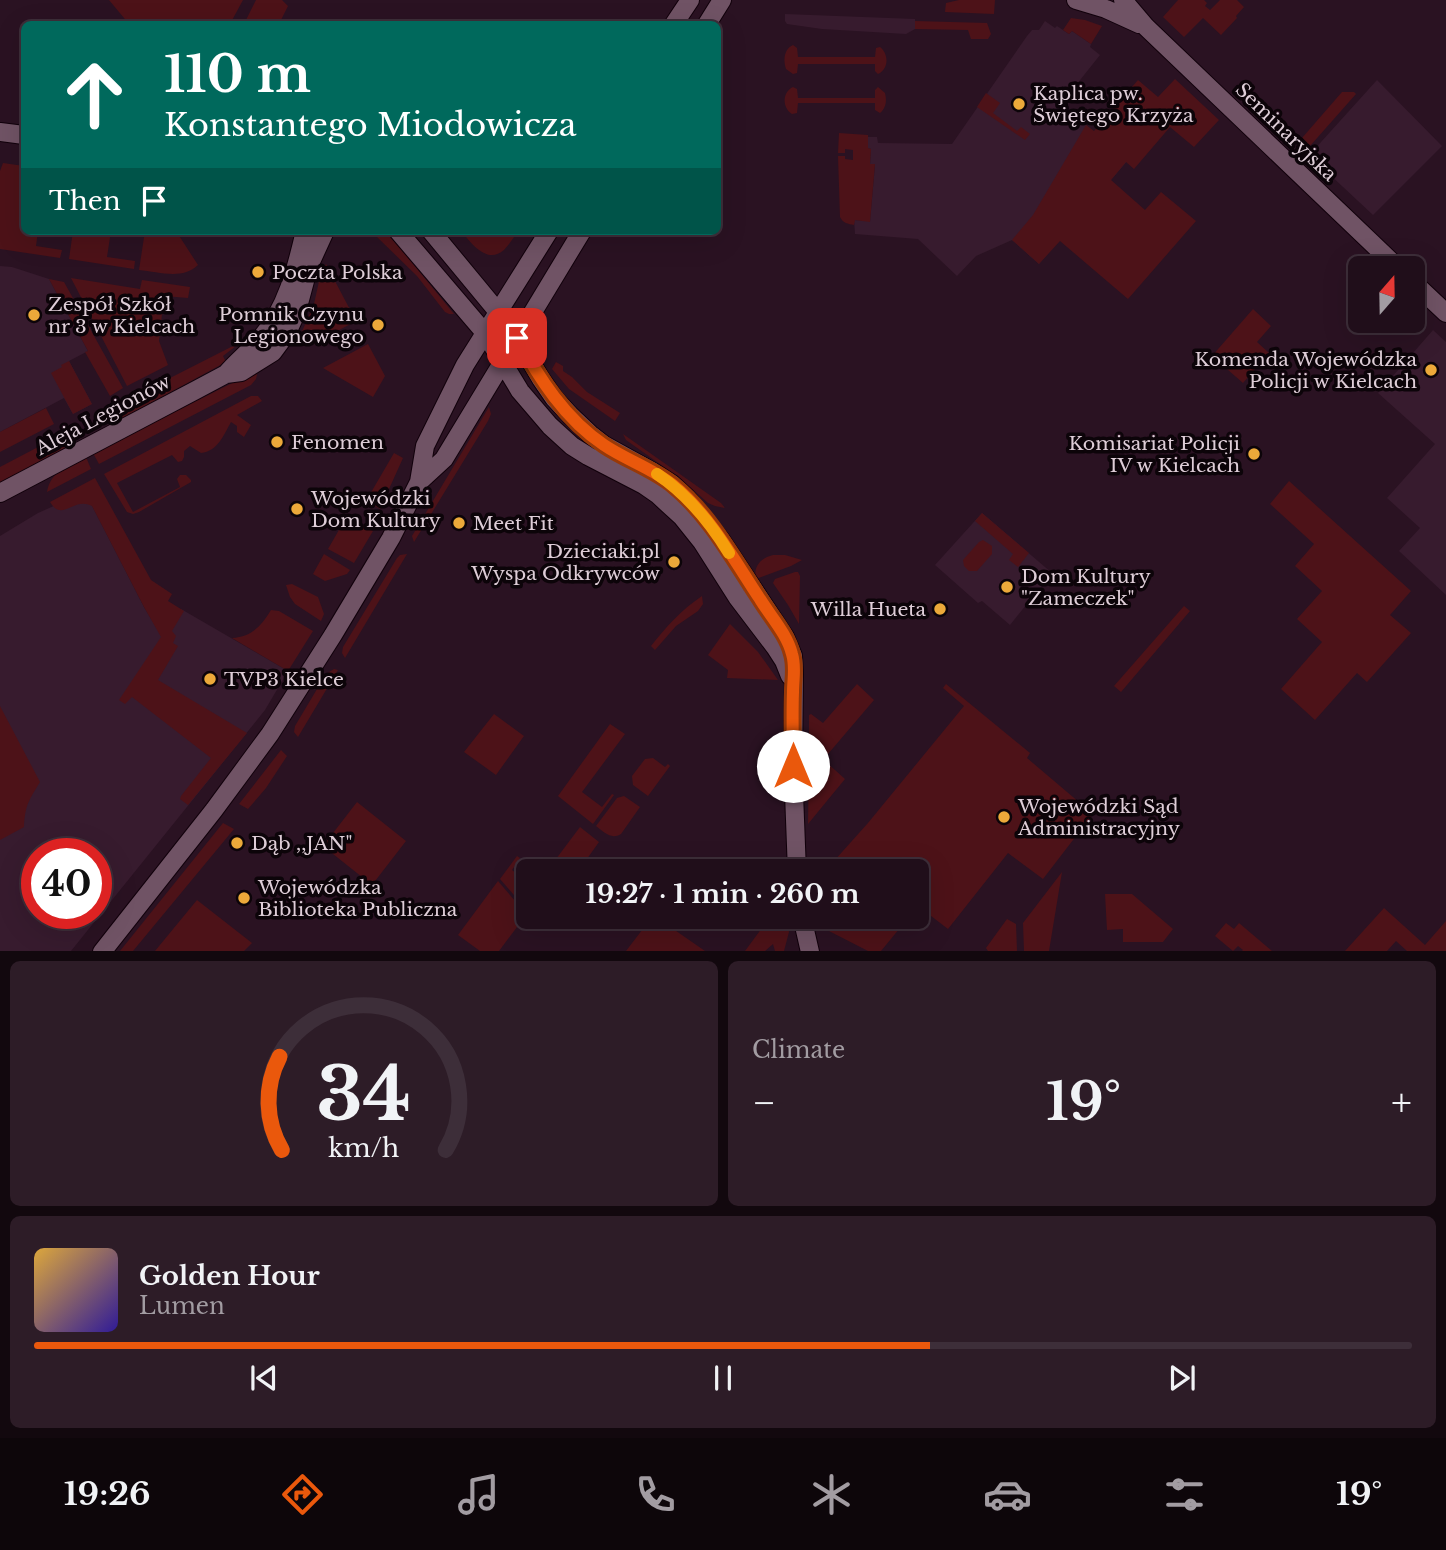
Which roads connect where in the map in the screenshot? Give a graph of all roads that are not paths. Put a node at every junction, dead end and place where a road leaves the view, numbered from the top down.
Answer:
1 (690, 0) edge
2 (722, 0) edge
3 (1076, 0) edge
4 (1123, 0) edge
5 (676, 21) edge
6 (709, 21) edge
7 (1146, 27) junction
8 (0, 132) edge
9 (21, 135) edge
10 (304, 235) edge
11 (323, 235) edge
12 (401, 235) edge
13 (434, 235) edge
14 (546, 235) edge
15 (580, 235) edge
16 (1385, 256) edge
17 (1425, 293) edge
18 (498, 312) junction
19 (1446, 313) edge
20 (485, 333) junction
21 (517, 338) junction
22 (503, 361) junction
23 (226, 374) junction
24 (419, 482) junction
25 (0, 493) edge
26 (728, 565) junction
27 (797, 859) edge
28 (805, 929) edge
29 (102, 951) edge
30 (810, 951) edge

1 - 5 street
2 - 6 street
3 - 7 street, Seminaryjska
4 - 7 street, Seminaryjska
7 - 16 street, Seminaryjska
8 - 9 street
10 - 23 street, Aleja Legionów
11 - 23 street, Aleja Legionów
12 - 20 street
13 - 18 street
14 - 18 street
15 - 21 street
17 - 19 street
18 - 20 street
18 - 21 street
20 - 22 street
20 - 24 street
21 - 22 street
21 - 26 street
22 - 24 street
22 - 26 street
23 - 25 street, Aleja Legionów
24 - 29 street
26 - 27 street
28 - 30 street

